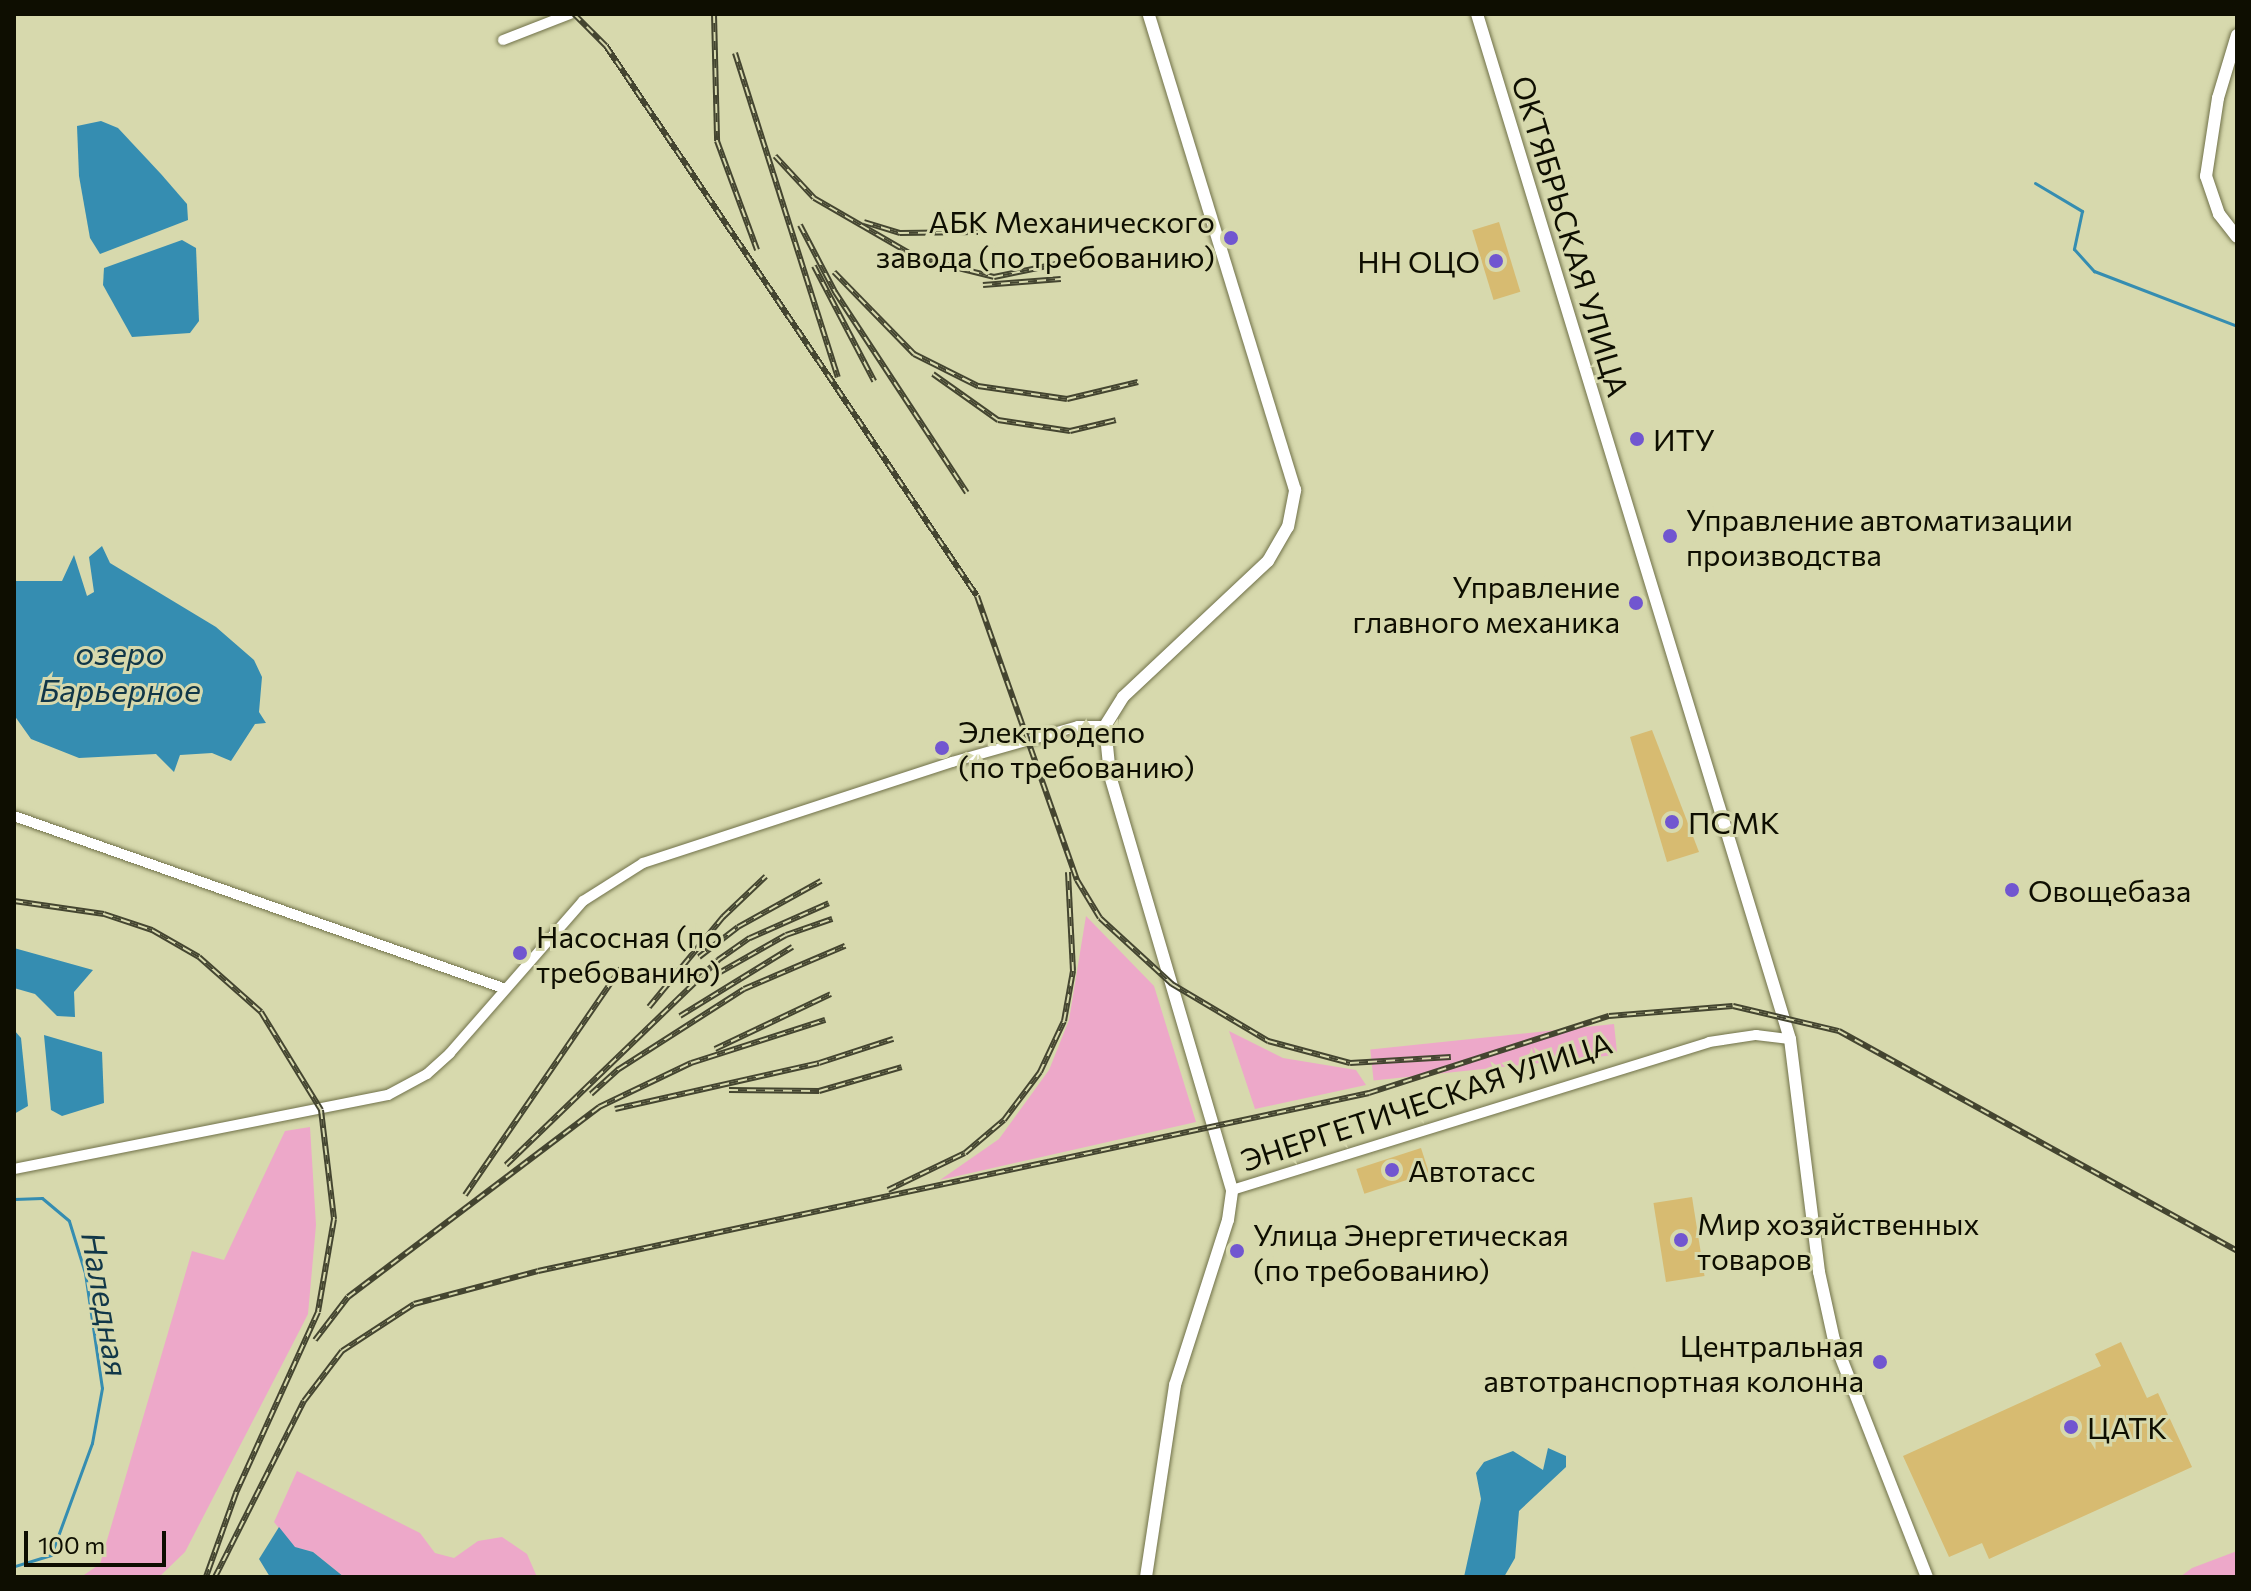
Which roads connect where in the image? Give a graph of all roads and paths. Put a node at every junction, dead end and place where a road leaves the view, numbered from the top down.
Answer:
1 (570, 14) edge
2 (1149, 14) edge
3 (1477, 14) edge
4 (2237, 35) edge
5 (503, 40) dead end
6 (2237, 237) edge
7 (1105, 726) junction
8 (14, 816) edge
9 (503, 988) junction
10 (1790, 1039) junction
11 (14, 1169) edge
12 (1232, 1190) junction
13 (1146, 1577) edge
14 (1927, 1577) edge

1 - 5 street
2 - 7 street
3 - 10 street, ОКТЯБРЬСКАЯ УЛИЦА
4 - 6 street
7 - 9 street
7 - 12 street
8 - 9 street
9 - 11 street
10 - 12 street, ЭНЕРГЕТИЧЕСКАЯ УЛИЦА
10 - 14 street, ОКТЯБРЬСКАЯ УЛИЦА
12 - 13 street, ЭНЕРГЕТИЧЕСКАЯ УЛИЦА

